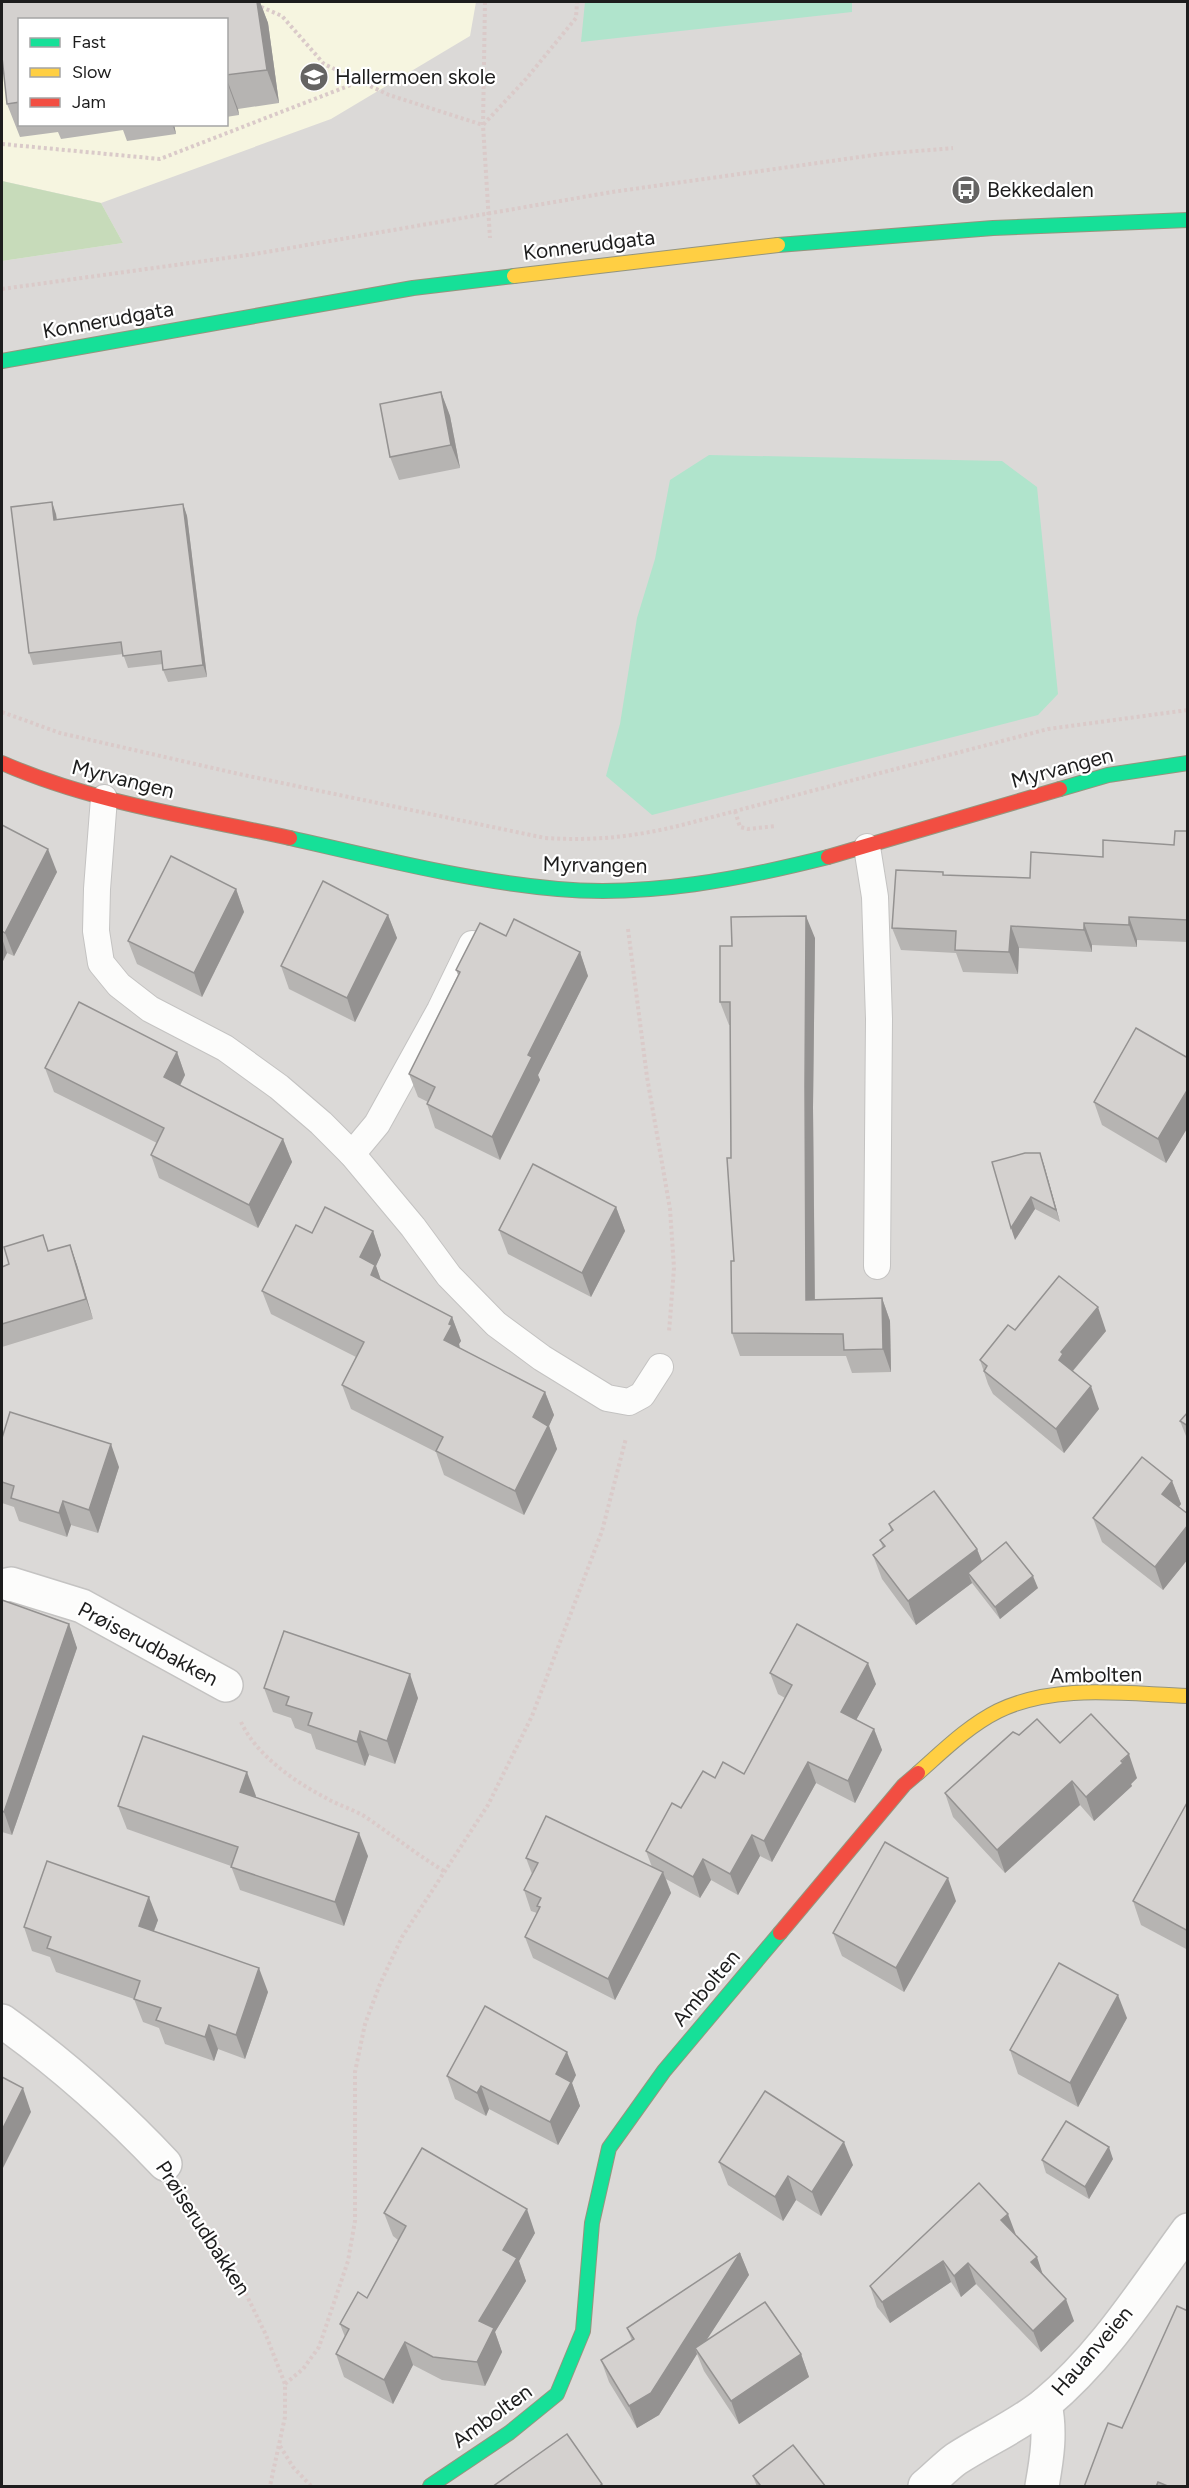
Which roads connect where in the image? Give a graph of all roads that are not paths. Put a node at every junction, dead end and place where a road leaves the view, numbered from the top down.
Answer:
1 (1188, 220) edge
2 (2, 361) edge
3 (2, 763) edge
4 (1188, 763) edge
5 (104, 798) junction
6 (867, 847) junction
7 (474, 942) edge
8 (352, 1154) junction
9 (877, 1266) dead end
10 (660, 1367) road end
11 (2, 1586) edge
12 (226, 1686) road end
13 (1188, 1696) edge
14 (2, 2021) edge
15 (165, 2164) road end
16 (1188, 2230) edge
17 (1045, 2404) junction
18 (430, 2487) edge
19 (925, 2487) edge
20 (1042, 2487) edge

1 - 2 street, Konnerudgata
3 - 5 street, Myrvangen
4 - 6 street, Myrvangen
5 - 6 street, Myrvangen
5 - 8 lane
6 - 9 lane
7 - 8 lane
8 - 10 lane
11 - 12 street, Prøiserudbakken
13 - 18 street, Ambolten
14 - 15 street, Prøiserudbakken
16 - 17 street, Hauanveien
17 - 19 street
17 - 20 street, Hauanveien

